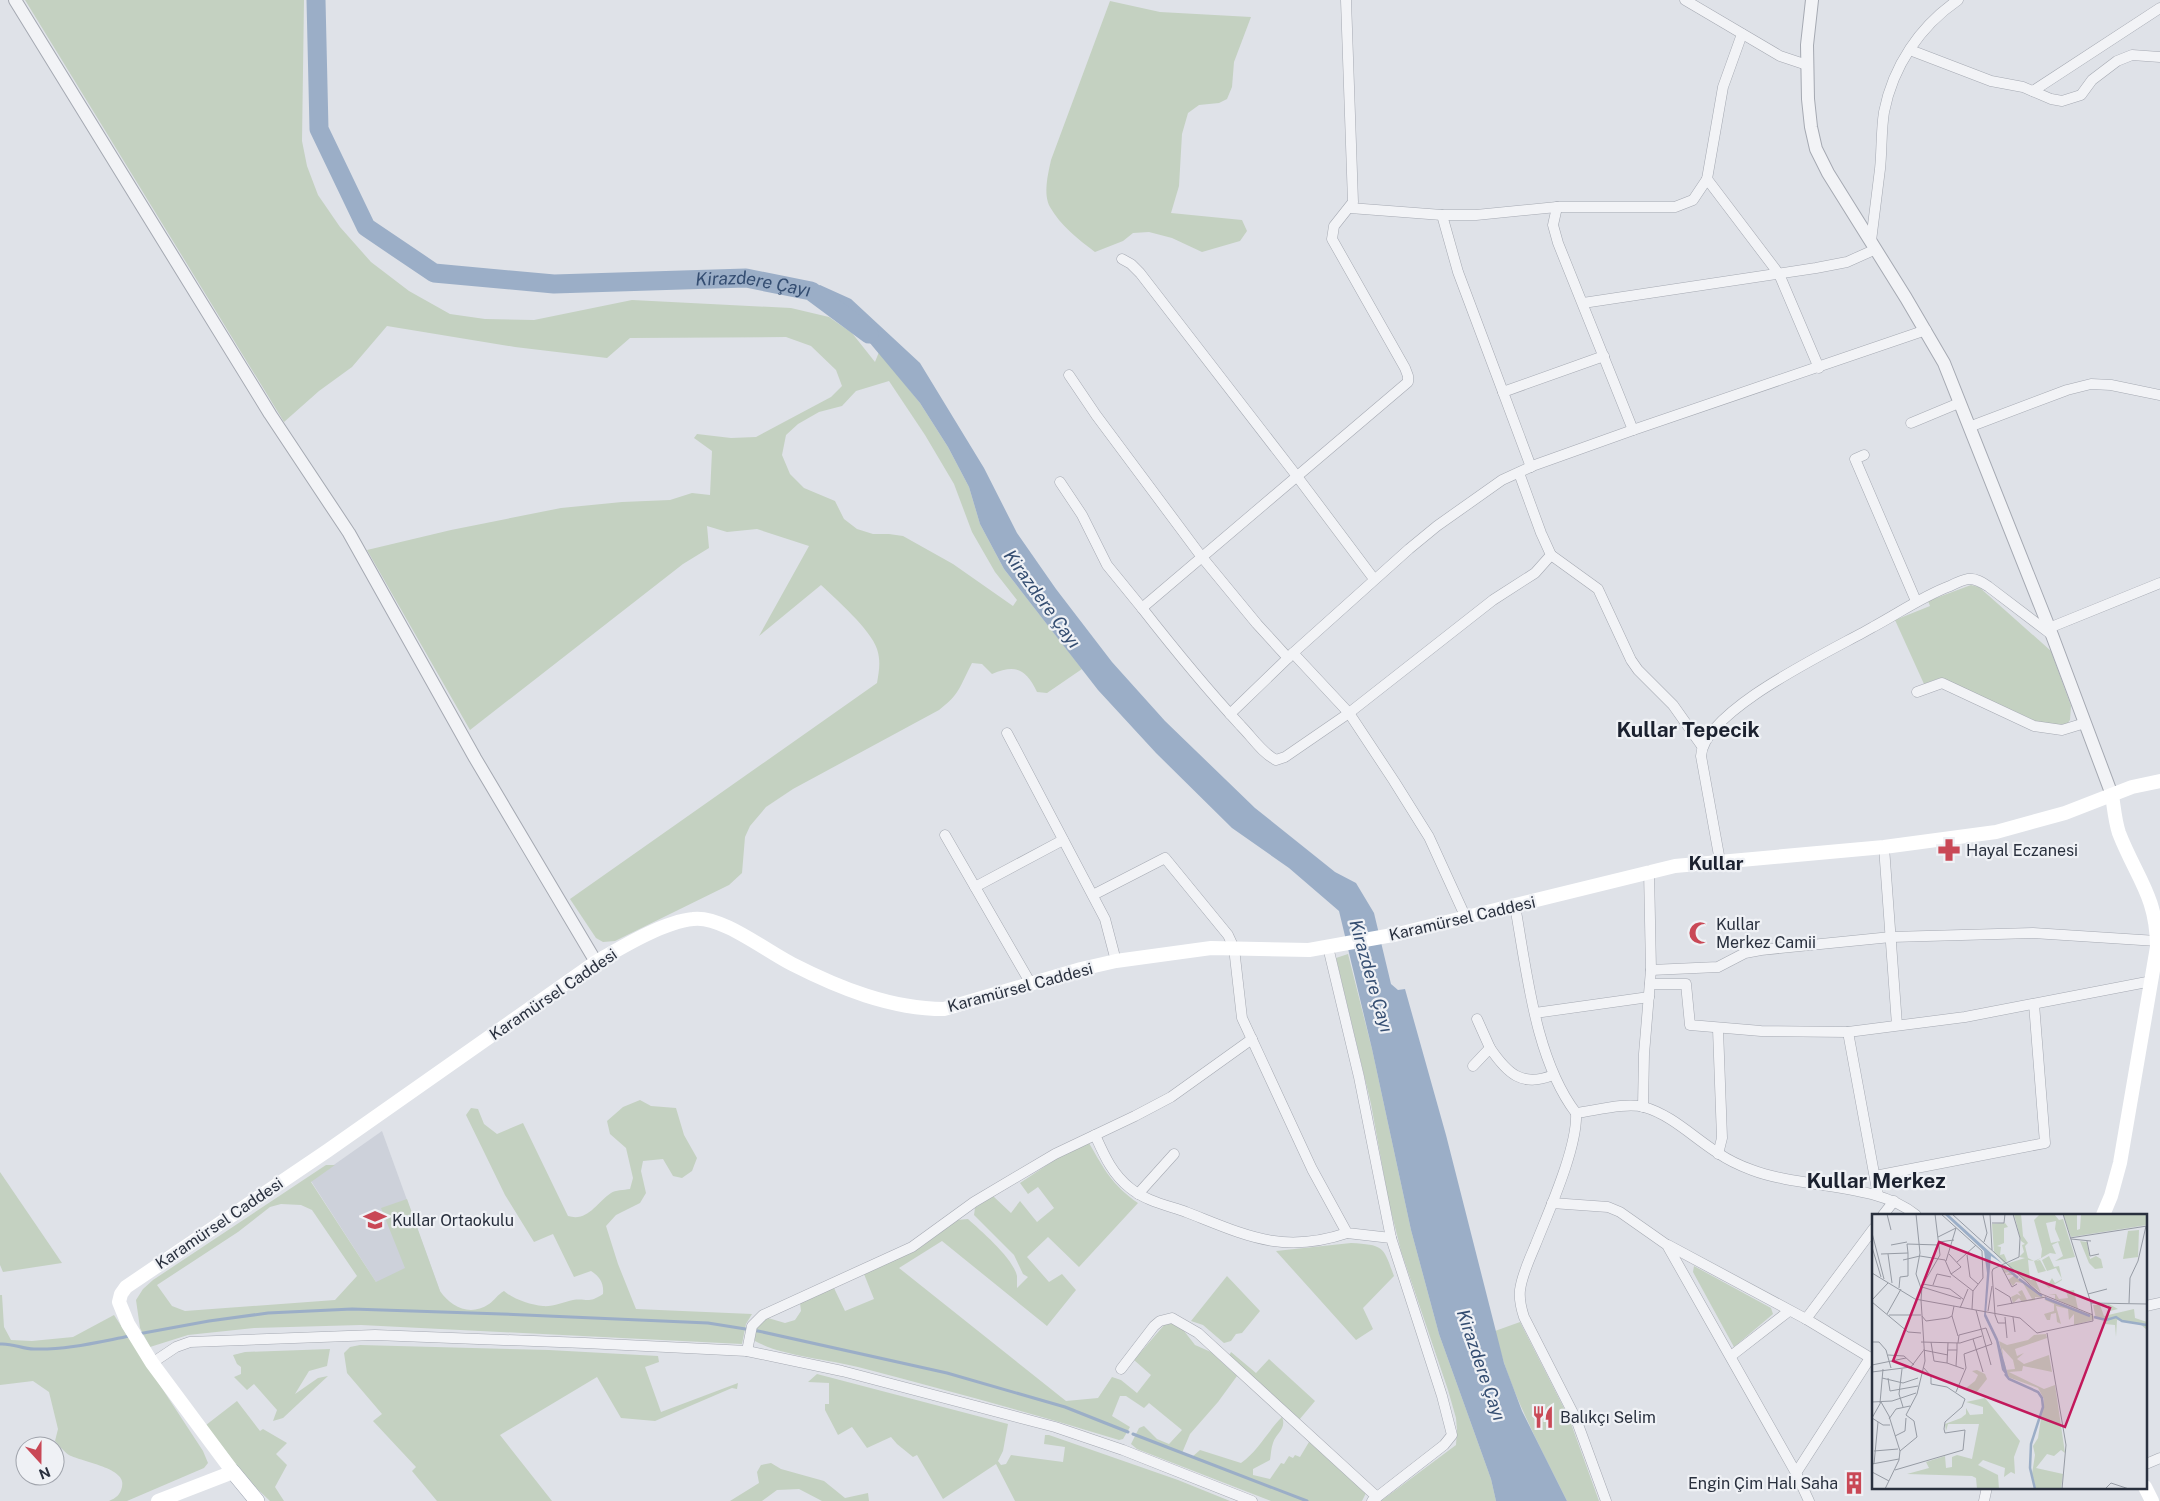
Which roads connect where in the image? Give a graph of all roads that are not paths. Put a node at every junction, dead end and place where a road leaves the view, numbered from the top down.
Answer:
1 (15, 0) edge
2 (1346, 0) edge
3 (1685, 0) edge
4 (1812, 0) edge
5 (1958, 0) edge
6 (2160, 8) edge
7 (1742, 34) junction
8 (1910, 50) junction
9 (2160, 57) edge
10 (1807, 65) junction
11 (2033, 91) junction
12 (1707, 178) junction
13 (1557, 207) junction
14 (1350, 208) junction
15 (1442, 216) junction
16 (1873, 245) junction
17 (1122, 259) dead end
18 (1779, 274) junction
19 (1583, 303) junction
20 (1926, 330) junction
21 (1604, 356) junction
22 (1819, 368) junction
23 (1069, 375) dead end
24 (1503, 392) junction
25 (2160, 395) edge
26 (1959, 403) junction
27 (1911, 423) dead end
28 (1969, 427) junction
29 (1633, 430) junction
30 (1864, 455) dead end
31 (1531, 467) junction
32 (1519, 472) junction
33 (1296, 475) junction
34 (1060, 482) dead end
35 (1551, 555) junction
36 (1201, 556) junction
37 (1374, 579) junction
38 (2160, 583) edge
39 (1916, 601) junction
40 (1142, 608) junction
41 (2051, 632) junction
42 (1290, 655) junction
43 (1917, 692) dead end
44 (1349, 713) junction
45 (1230, 714) junction
46 (2085, 723) junction
47 (1007, 733) dead end
48 (1702, 746) junction
49 (2160, 782) edge
50 (2112, 795) junction
51 (945, 835) dead end
52 (1063, 840) junction
53 (1884, 847) junction
54 (1720, 861) junction
55 (1649, 870) junction
56 (975, 887) junction
57 (1093, 895) junction
58 (1515, 906) junction
59 (1466, 918) junction
60 (2158, 923) edge
61 (1891, 937) junction
62 (2157, 941) junction
63 (1328, 947) junction
64 (1234, 948) junction
65 (1116, 961) junction
66 (596, 962) junction
67 (1651, 970) junction
68 (2152, 981) junction
69 (1031, 984) junction
70 (1650, 984) junction
71 (1649, 997) junction
72 (2034, 1004) junction
73 (1535, 1013) junction
74 (1477, 1019) dead end
75 (1898, 1025) junction
76 (1718, 1029) junction
77 (1848, 1032) junction
78 (1252, 1039) junction
79 (1490, 1048) junction
80 (1473, 1066) dead end
81 (1553, 1075) junction
82 (1643, 1107) junction
83 (1576, 1113) junction
84 (1095, 1135) junction
85 (1174, 1154) dead end
86 (1718, 1154) junction
87 (1875, 1176) junction
88 (1138, 1194) junction
89 (1878, 1195) junction
90 (1894, 1201) junction
91 (1552, 1203) junction
92 (1885, 1214) edge
93 (1914, 1214) edge
94 (2103, 1214) edge
95 (1872, 1231) edge
96 (1347, 1233) junction
97 (1390, 1238) junction
98 (1667, 1244) junction
99 (1789, 1311) junction
100 (1806, 1319) junction
101 (747, 1351) junction
102 (1732, 1356) junction
103 (148, 1357) junction
104 (1872, 1359) edge
105 (1121, 1369) dead end
106 (2160, 1458) edge
107 (2148, 1463) edge
108 (232, 1472) junction
109 (1796, 1473) junction
110 (1987, 1488) edge
111 (2146, 1488) edge
112 (1374, 1499) edge
113 (158, 1501) edge
114 (257, 1501) edge
115 (1252, 1501) edge
116 (1606, 1501) edge
117 (1808, 1501) edge
118 (1984, 1501) edge
119 (2152, 1501) edge

1 - 66 street
2 - 14 street
3 - 7 street
4 - 10 street
5 - 8 street
6 - 11 street
7 - 10 street
7 - 12 street
8 - 11 street
8 - 16 street
9 - 11 street
10 - 16 street
12 - 13 street
12 - 18 street
13 - 15 street
13 - 19 street
14 - 15 street
14 - 33 street
15 - 24 street
16 - 18 street
16 - 20 street
17 - 33 street
18 - 19 street
18 - 22 street
19 - 21 street
20 - 22 street
20 - 26 street
21 - 24 street
21 - 29 street
22 - 29 street
23 - 36 street
24 - 31 street
25 - 28 street
26 - 27 street
26 - 28 street
28 - 41 street
29 - 31 street
30 - 39 street
31 - 32 street
32 - 35 street
32 - 37 street
33 - 36 street
33 - 37 street
34 - 40 street
35 - 44 street
35 - 48 street
36 - 40 street
36 - 42 street
37 - 42 street
38 - 41 street
39 - 41 street
39 - 48 street
40 - 45 street
41 - 46 street
42 - 44 street
42 - 45 street
43 - 46 street
44 - 45 street
44 - 59 street
46 - 50 street
47 - 52 street
48 - 54 street
49 - 50 main road, Karamürsel Caddesi
50 - 53 main road, Karamürsel Caddesi
50 - 60 main road
51 - 56 street
52 - 56 street
52 - 57 street
53 - 54 main road, Karamürsel Caddesi
53 - 61 street
54 - 55 main road, Karamürsel Caddesi
55 - 58 main road, Karamürsel Caddesi
55 - 67 street
56 - 69 street
57 - 64 street
57 - 65 street
58 - 59 main road, Karamürsel Caddesi
58 - 73 street
59 - 63 main road, Karamürsel Caddesi
60 - 62 main road
61 - 62 street
61 - 67 street
61 - 75 street
62 - 68 main road
63 - 64 main road, Karamürsel Caddesi
63 - 97 street
64 - 65 main road, Karamürsel Caddesi
64 - 78 street
65 - 69 main road, Karamürsel Caddesi
66 - 69 main road, Karamürsel Caddesi
66 - 103 main road, Karamürsel Caddesi
67 - 70 street
68 - 72 street
68 - 94 main road
70 - 71 street
70 - 76 street
71 - 73 street
71 - 82 street
72 - 75 street
72 - 87 street
73 - 81 street
74 - 79 street
75 - 77 street
76 - 77 street
76 - 86 street
77 - 87 street
78 - 84 street
78 - 96 street
79 - 80 street
79 - 81 street
81 - 83 street
82 - 83 street
82 - 86 street
83 - 91 street
84 - 88 street
84 - 101 street
85 - 88 street
86 - 89 street
87 - 89 street
88 - 96 street
89 - 90 street
90 - 92 street
90 - 93 street
91 - 98 street
91 - 116 street
95 - 100 street
96 - 97 street
97 - 112 street
98 - 99 street
98 - 102 street
99 - 100 street
99 - 102 street
100 - 104 street
101 - 103 street
101 - 115 street
102 - 109 street
103 - 108 main road, Karamürsel Caddesi
104 - 109 street
105 - 112 street
106 - 107 street
108 - 113 main road
108 - 114 main road
109 - 117 street
110 - 118 street
111 - 119 main road

